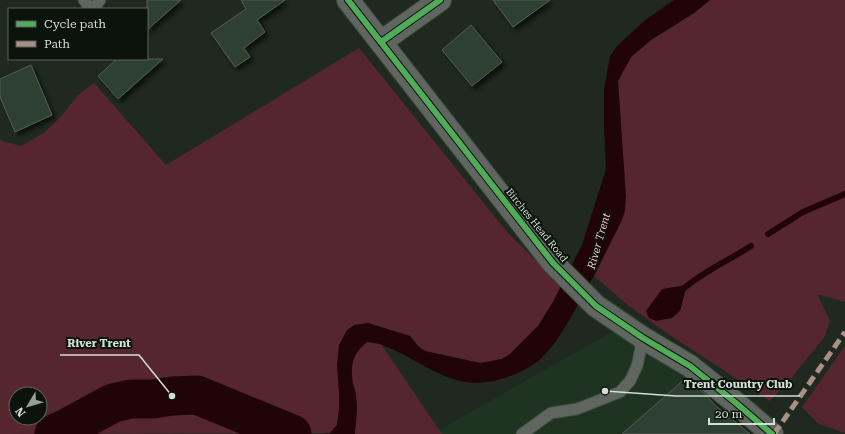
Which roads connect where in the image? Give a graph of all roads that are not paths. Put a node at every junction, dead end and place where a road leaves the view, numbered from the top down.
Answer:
1 (84, 0) edge
2 (100, 0) edge
3 (348, 0) edge
4 (440, 0) edge
5 (91, 8) edge
6 (93, 8) edge
7 (381, 42) junction
8 (643, 338) junction
9 (522, 434) edge
10 (772, 434) edge

1 - 5 lane
2 - 6 lane
3 - 7 street, Birches Head Road
4 - 7 street
7 - 8 street, Birches Head Road
8 - 9 lane
8 - 10 street, Birches Head Road

